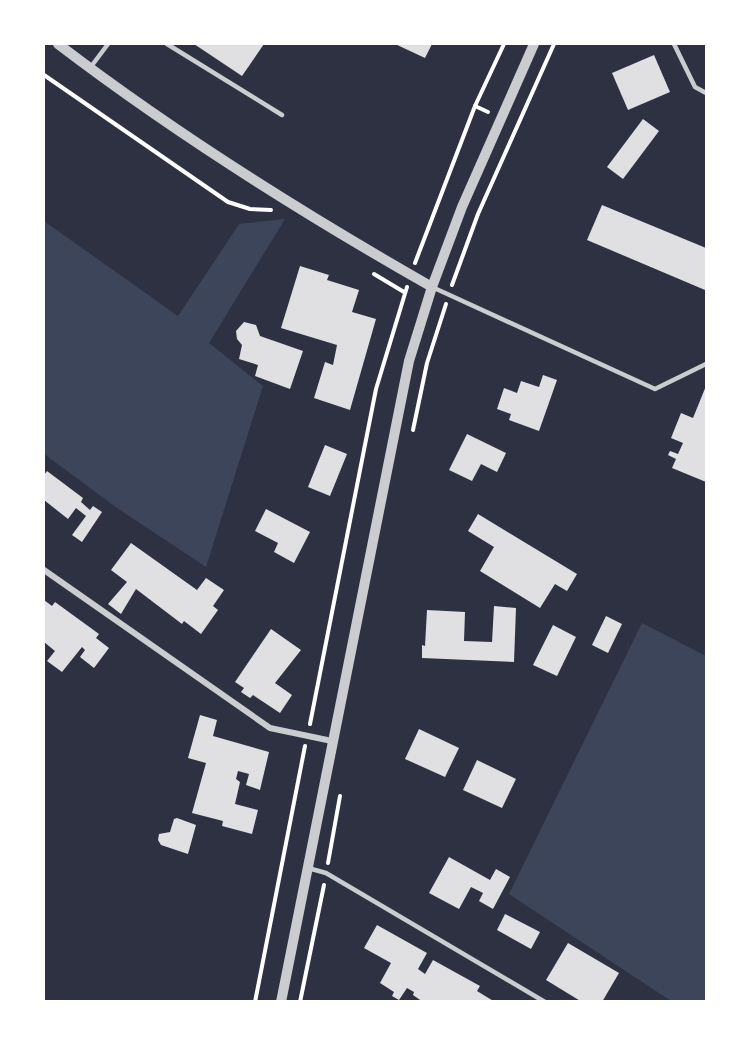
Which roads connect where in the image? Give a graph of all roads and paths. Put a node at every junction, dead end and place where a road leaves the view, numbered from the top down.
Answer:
1 (58, 44) edge
2 (108, 44) edge
3 (167, 44) edge
4 (504, 44) edge
5 (534, 44) edge
6 (554, 44) edge
7 (674, 44) edge
8 (90, 69) junction
9 (44, 75) edge
10 (706, 93) edge
11 (282, 115) dead end
12 (279, 214) dead end
13 (366, 268) dead end
14 (411, 275) junction
15 (432, 287) junction
16 (404, 292) junction
17 (448, 296) junction
18 (706, 364) edge
19 (411, 438) dead end
20 (44, 570) edge
21 (307, 735) junction
22 (332, 741) junction
23 (341, 791) dead end
24 (308, 868) junction
25 (326, 873) junction
26 (255, 1002) edge
27 (281, 1002) edge
28 (300, 1002) edge
29 (545, 1002) edge

1 - 8 street
2 - 8 lane
3 - 11 lane
4 - 14 path
5 - 15 street
6 - 17 path
7 - 10 lane
8 - 14 street
9 - 12 path
13 - 16 path
14 - 15 street
14 - 16 path
15 - 17 lane
15 - 22 street
16 - 21 path
17 - 18 lane
17 - 19 path
20 - 21 street
21 - 22 street
21 - 26 path
22 - 24 street
23 - 25 path
24 - 25 lane
24 - 27 street
25 - 28 path
25 - 29 lane

